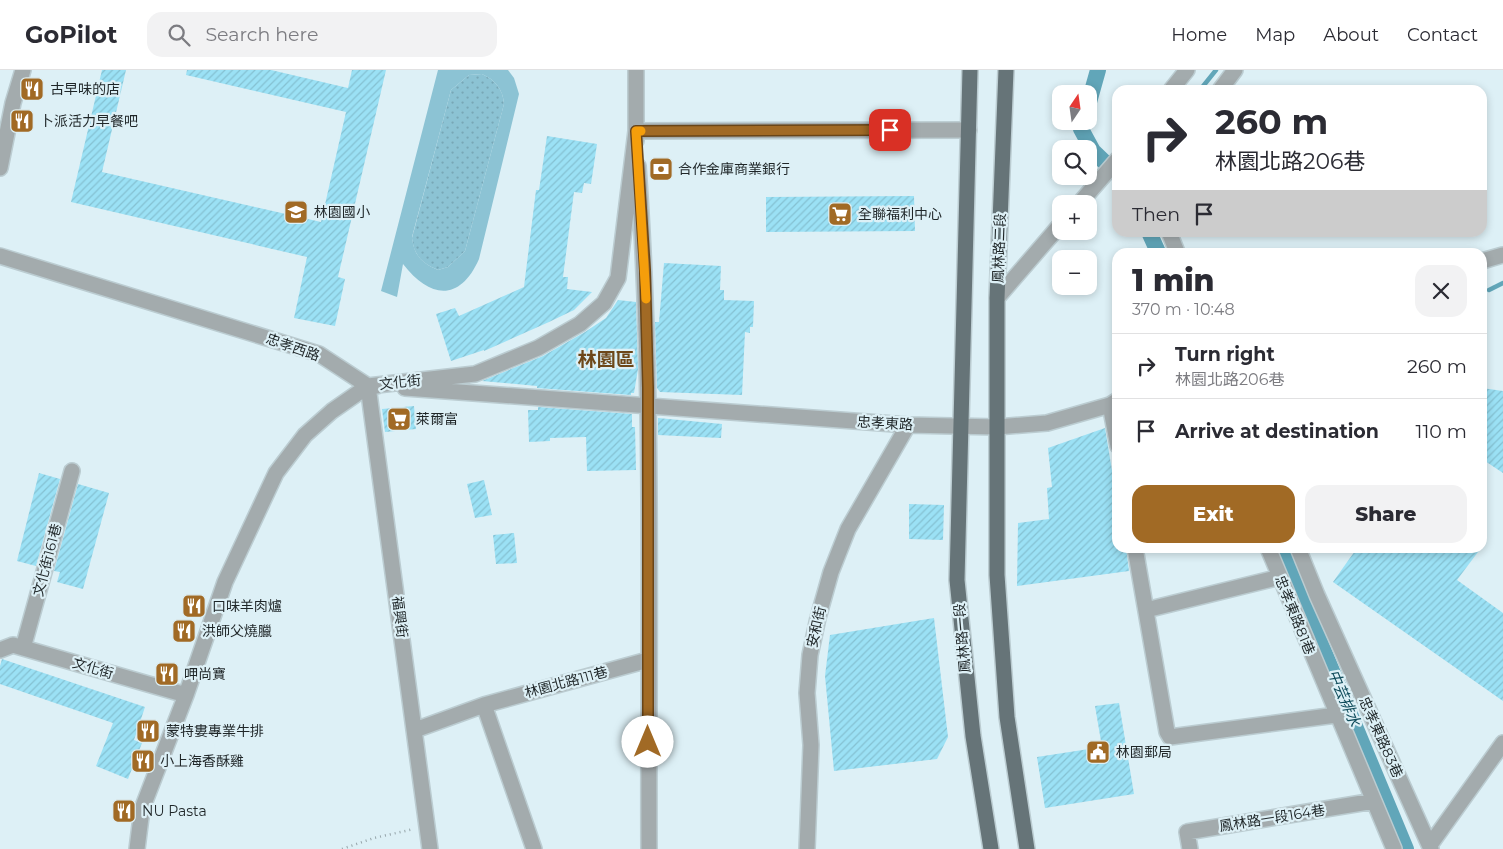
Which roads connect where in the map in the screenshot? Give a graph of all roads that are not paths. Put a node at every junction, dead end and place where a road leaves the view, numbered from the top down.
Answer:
1 (23, 70) edge
2 (636, 70) edge
3 (970, 70) edge
4 (1006, 70) edge
5 (1187, 70) edge
6 (1235, 70) edge
7 (1175, 85) edge
8 (1224, 85) edge
9 (6, 101) edge
10 (969, 130) junction
11 (636, 131) junction
12 (1112, 165) edge
13 (0, 168) edge
14 (1086, 195) edge
15 (1052, 234) edge
16 (1503, 255) edge
17 (0, 256) edge
18 (1487, 260) edge
19 (997, 298) junction
20 (368, 386) junction
21 (1112, 404) edge
22 (648, 408) junction
23 (908, 425) junction
24 (961, 426) junction
25 (997, 427) junction
26 (72, 471) dead end
27 (1136, 553) edge
28 (1270, 553) edge
29 (1300, 553) edge
30 (1280, 577) junction
31 (1146, 610) junction
32 (23, 648) junction
33 (0, 650) edge
34 (648, 660) junction
35 (186, 695) junction
36 (484, 705) junction
37 (1336, 715) junction
38 (415, 730) junction
39 (1503, 743) edge
40 (1374, 801) junction
41 (1431, 847) edge
42 (137, 849) edge
43 (430, 849) edge
44 (534, 849) edge
45 (649, 849) edge
46 (807, 849) edge
47 (991, 849) edge
48 (1027, 849) edge
49 (1190, 849) edge
50 (1394, 849) edge

1 - 9 street
2 - 11 street
3 - 10 main road
4 - 19 main road, 鳳林路二段
5 - 7 street
6 - 8 street
9 - 13 street
10 - 11 street
10 - 24 main road
11 - 20 street, 文化街
11 - 22 street
12 - 14 street
15 - 19 street
16 - 18 street
17 - 20 street, 忠孝西路
19 - 25 main road, 鳳林路二段
20 - 22 street, 忠孝西路
20 - 35 street, 文化街
20 - 38 street, 福興街
21 - 25 street, 忠孝東路
22 - 23 street, 忠孝東路
22 - 34 street
23 - 24 street, 忠孝東路
23 - 46 street, 安和街
24 - 25 street, 忠孝東路
24 - 47 main road, 鳳林路一段
25 - 48 main road
26 - 32 street, 文化街161巷
27 - 31 street
28 - 30 street, 忠孝東路81巷
29 - 41 street, 忠孝東路83巷
30 - 31 street
30 - 37 street, 忠孝東路81巷
31 - 37 street
32 - 33 street, 文化街
32 - 35 street, 文化街
34 - 36 street, 林園北路111巷
34 - 45 street
35 - 42 street, 文化街
36 - 38 street, 林園北路111巷
36 - 44 street
37 - 40 street, 忠孝東路81巷
38 - 43 street, 福興街
39 - 41 street
40 - 49 street, 鳳林路一段164巷
40 - 50 street, 忠孝東路81巷

